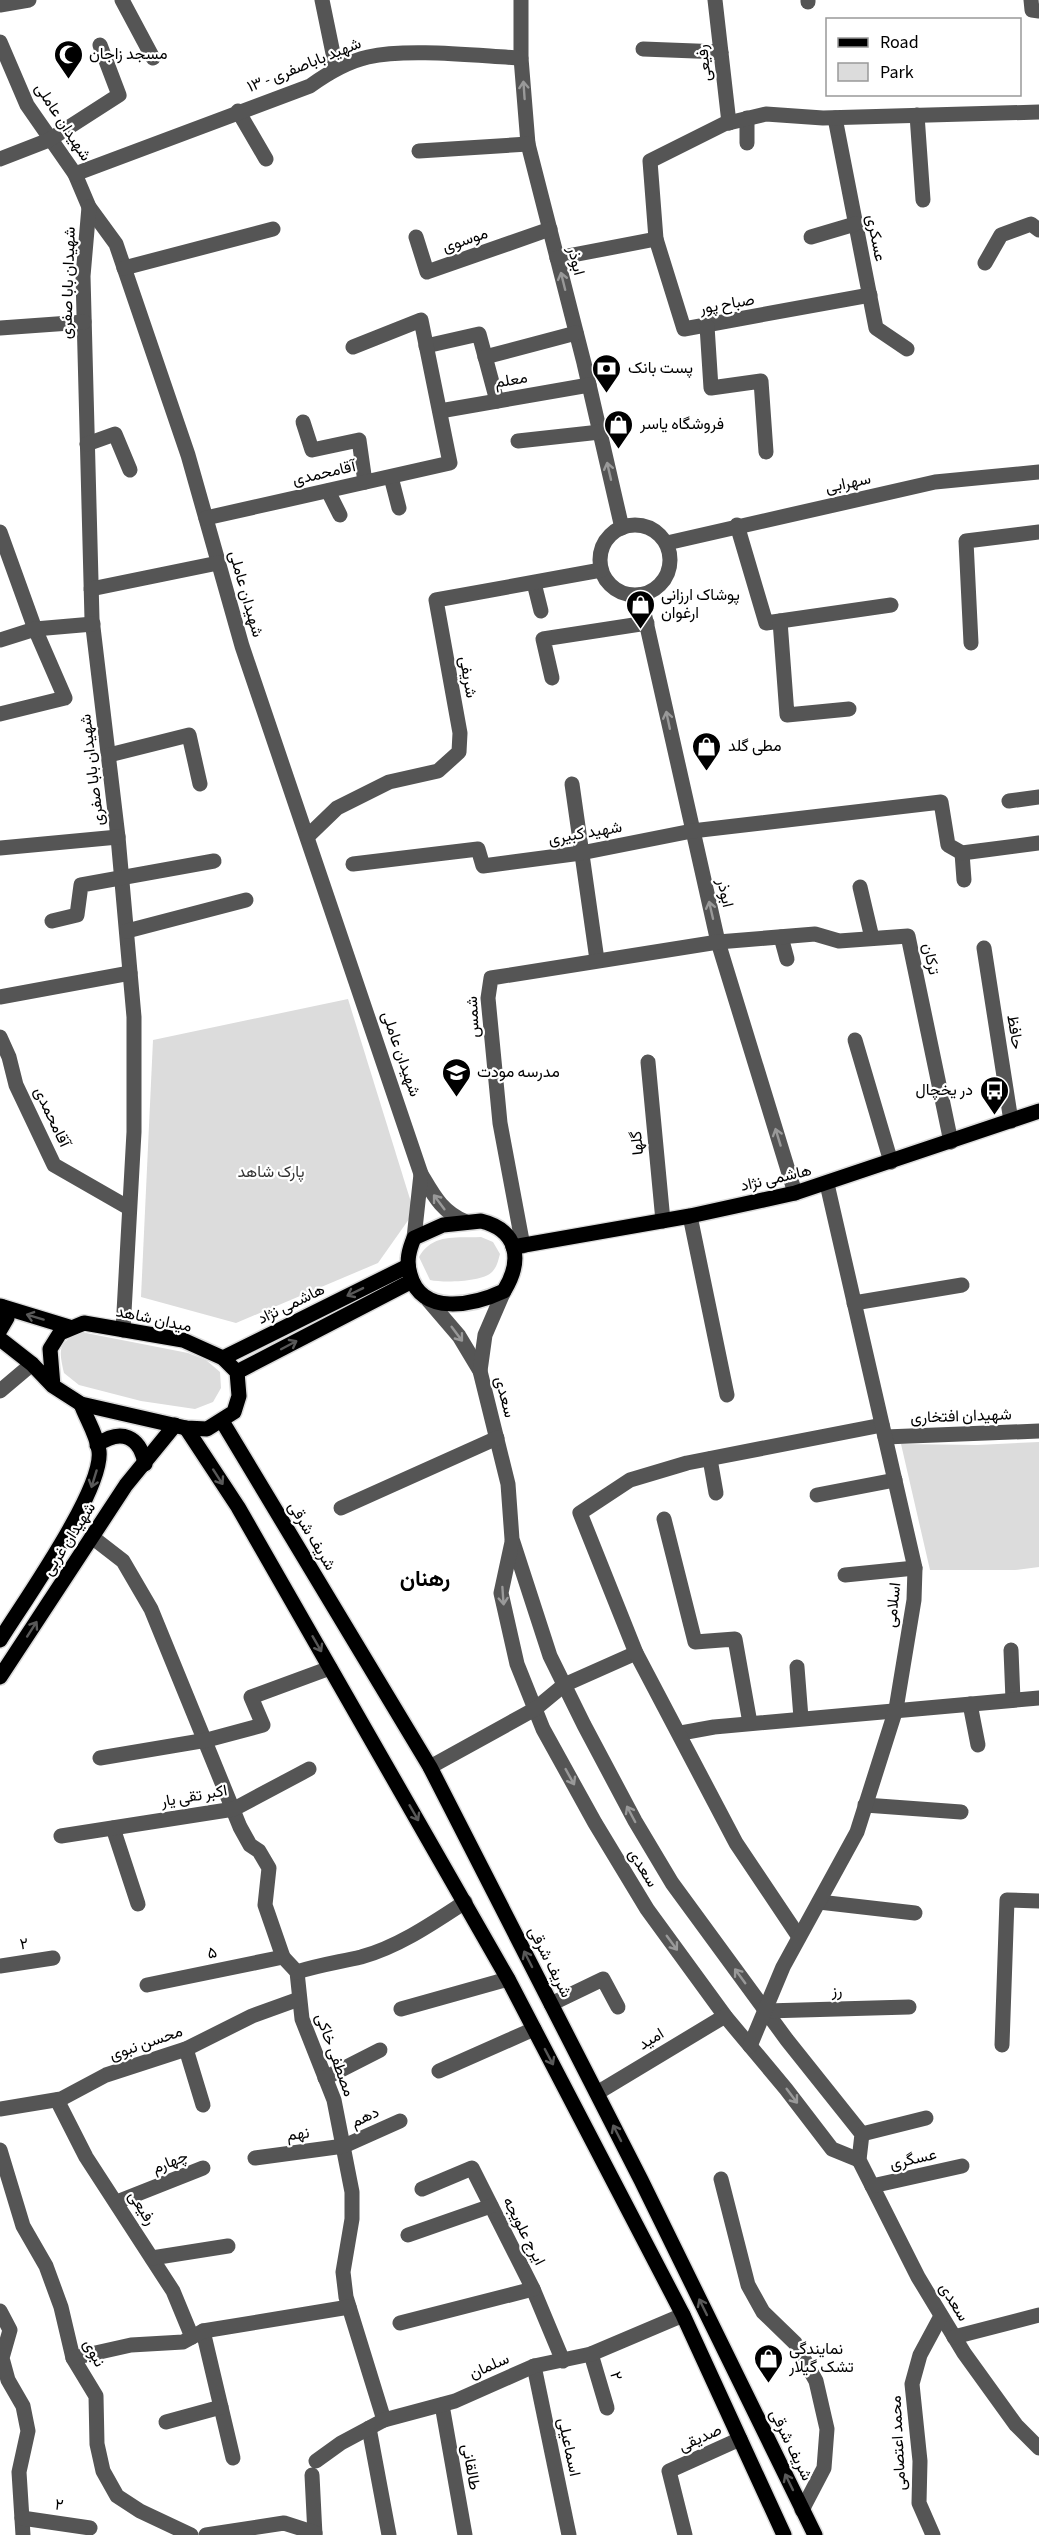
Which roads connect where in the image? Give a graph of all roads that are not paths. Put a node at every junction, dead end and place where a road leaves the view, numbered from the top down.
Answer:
1 (29, 0) edge
2 (122, 0) edge
3 (322, 0) edge
4 (521, 0) edge
5 (715, 0) edge
6 (1032, 0) edge
7 (0, 5) edge
8 (1039, 11) edge
9 (0, 42) edge
10 (100, 45) dead end
11 (644, 49) dead end
12 (721, 52) junction
13 (521, 57) junction
14 (153, 58) dead end
15 (336, 68) junction
16 (238, 111) junction
17 (1039, 112) edge
18 (917, 115) junction
19 (747, 118) junction
20 (835, 118) junction
21 (729, 123) junction
22 (49, 140) junction
23 (747, 143) dead end
24 (528, 144) junction
25 (419, 151) dead end
26 (0, 159) edge
27 (266, 159) dead end
28 (75, 174) junction
29 (923, 200) dead end
30 (89, 207) junction
31 (855, 224) junction
32 (273, 229) dead end
33 (550, 229) junction
34 (1039, 230) edge
35 (416, 237) dead end
36 (811, 237) dead end
37 (656, 239) junction
38 (557, 258) junction
39 (985, 262) dead end
40 (124, 268) junction
41 (870, 295) junction
42 (84, 322) junction
43 (706, 326) junction
44 (0, 328) edge
45 (576, 333) junction
46 (353, 346) dead end
47 (426, 346) junction
48 (907, 350) dead end
49 (485, 357) junction
50 (589, 385) junction
51 (497, 401) junction
52 (440, 411) junction
53 (303, 422) dead end
54 (600, 432) junction
55 (518, 441) dead end
56 (87, 444) junction
57 (765, 452) dead end
58 (130, 470) dead end
59 (1039, 472) edge
60 (391, 477) junction
61 (365, 482) junction
62 (328, 490) junction
63 (399, 508) dead end
64 (340, 515) dead end
65 (206, 518) junction
66 (737, 525) junction
67 (622, 528) junction
68 (0, 532) edge
69 (1039, 532) edge
70 (667, 543) junction
71 (218, 563) junction
72 (602, 570) junction
73 (534, 583) junction
74 (91, 589) junction
75 (640, 595) junction
76 (891, 606) dead end
77 (541, 611) dead end
78 (780, 621) junction
79 (647, 623) junction
80 (93, 624) junction
81 (35, 629) junction
82 (0, 640) edge
83 (971, 643) dead end
84 (552, 678) dead end
85 (849, 708) dead end
86 (0, 714) edge
87 (109, 755) junction
88 (200, 784) dead end
89 (572, 784) dead end
90 (1039, 797) edge
91 (1009, 801) dead end
92 (692, 831) junction
93 (308, 836) junction
94 (118, 837) junction
95 (1039, 843) edge
96 (0, 848) edge
97 (962, 853) junction
98 (582, 854) junction
99 (214, 861) dead end
100 (353, 864) dead end
101 (121, 878) junction
102 (964, 880) dead end
103 (860, 887) dead end
104 (246, 900) dead end
105 (52, 921) dead end
106 (127, 931) junction
107 (781, 937) junction
108 (872, 939) junction
109 (718, 942) junction
110 (984, 948) dead end
111 (787, 959) dead end
112 (597, 960) junction
113 (130, 973) junction
114 (0, 998) edge
115 (0, 1037) edge
116 (855, 1040) dead end
117 (5, 1059) edge
118 (648, 1062) dead end
119 (1039, 1111) edge
120 (1011, 1121) junction
121 (951, 1142) junction
122 (891, 1162) junction
123 (421, 1174) junction
124 (827, 1184) junction
125 (795, 1193) junction
126 (129, 1208) junction
127 (690, 1216) junction
128 (663, 1221) junction
129 (466, 1222) junction
130 (414, 1238) junction
131 (518, 1246) junction
132 (410, 1273) junction
133 (962, 1285) dead end
134 (504, 1291) junction
135 (429, 1301) junction
136 (854, 1303) junction
137 (2, 1307) edge
138 (69, 1327) junction
139 (0, 1329) edge
140 (123, 1330) junction
141 (0, 1339) edge
142 (223, 1358) junction
143 (32, 1364) junction
144 (480, 1371) junction
145 (237, 1372) junction
146 (53, 1386) junction
147 (0, 1391) edge
148 (727, 1395) dead end
149 (81, 1404) junction
150 (222, 1421) junction
151 (181, 1426) junction
152 (884, 1431) junction
153 (1039, 1431) edge
154 (497, 1438) junction
155 (97, 1445) junction
156 (710, 1459) junction
157 (144, 1464) junction
158 (895, 1480) junction
159 (716, 1493) dead end
160 (817, 1495) dead end
161 (341, 1508) dead end
162 (664, 1519) dead end
163 (92, 1537) junction
164 (512, 1539) junction
165 (915, 1568) junction
166 (845, 1575) dead end
167 (6, 1618) edge
168 (0, 1640) edge
169 (1011, 1650) dead end
170 (636, 1653) junction
171 (797, 1667) dead end
172 (330, 1668) junction
173 (0, 1677) edge
174 (564, 1685) junction
175 (1039, 1698) edge
176 (1013, 1700) junction
177 (970, 1704) junction
178 (535, 1709) junction
179 (896, 1709) junction
180 (801, 1718) junction
181 (750, 1723) junction
182 (681, 1733) junction
183 (207, 1740) junction
184 (978, 1744) dead end
185 (100, 1758) dead end
186 (430, 1767) junction
187 (309, 1769) dead end
188 (865, 1806) junction
189 (234, 1809) junction
190 (961, 1812) dead end
191 (113, 1828) junction
192 (61, 1836) dead end
193 (1039, 1901) edge
194 (465, 1902) junction
195 (819, 1902) junction
196 (138, 1904) dead end
197 (915, 1913) dead end
198 (799, 1937) junction
199 (283, 1957) junction
200 (53, 1958) dead end
201 (0, 1966) edge
202 (297, 1972) junction
203 (508, 1979) junction
204 (147, 1985) dead end
205 (300, 1999) junction
206 (551, 2004) junction
207 (618, 2007) dead end
208 (909, 2007) dead end
209 (401, 2009) dead end
210 (766, 2011) junction
211 (724, 2016) junction
212 (534, 2029) junction
213 (1002, 2044) dead end
214 (750, 2046) junction
215 (186, 2049) junction
216 (380, 2050) dead end
217 (439, 2071) dead end
218 (325, 2078) junction
219 (597, 2093) junction
220 (57, 2100) junction
221 (203, 2105) dead end
222 (0, 2109) edge
223 (926, 2118) dead end
224 (400, 2121) dead end
225 (862, 2134) junction
226 (344, 2146) junction
227 (0, 2150) edge
228 (255, 2158) dead end
229 (859, 2160) junction
230 (962, 2166) dead end
231 (203, 2168) dead end
232 (721, 2179) dead end
233 (872, 2186) junction
234 (422, 2189) dead end
235 (117, 2202) junction
236 (491, 2206) junction
237 (408, 2235) dead end
238 (228, 2247) dead end
239 (152, 2258) junction
240 (533, 2289) junction
241 (349, 2307) junction
242 (0, 2312) edge
243 (683, 2315) junction
244 (1039, 2315) edge
245 (941, 2316) junction
246 (400, 2323) dead end
247 (198, 2334) junction
248 (954, 2337) junction
249 (591, 2354) junction
250 (73, 2358) junction
251 (563, 2361) junction
252 (534, 2366) junction
253 (442, 2405) junction
254 (221, 2407) junction
255 (607, 2408) dead end
256 (384, 2420) junction
257 (166, 2422) dead end
258 (369, 2428) junction
259 (740, 2439) junction
260 (1039, 2448) edge
261 (233, 2458) dead end
262 (802, 2510) junction
263 (22, 2518) junction
264 (90, 2528) dead end
265 (173, 2531) edge
266 (315, 2534) edge
267 (23, 2535) edge
268 (191, 2535) edge
269 (206, 2535) edge
270 (389, 2535) edge
271 (465, 2535) edge
272 (569, 2535) edge
273 (685, 2535) edge
274 (784, 2535) edge
275 (815, 2535) edge
276 (933, 2535) edge

1 - 7 street
2 - 14 street
3 - 15 street
4 - 13 street, ابوذر
5 - 12 street, رفیعی
6 - 8 street
9 - 22 street, شهیدان عاملی
10 - 22 street
11 - 12 street
12 - 21 street, رفیعی
13 - 15 street, شهید باباصفری - ۱۳
24 -> 13 street, ابوذر
15 - 16 street, شهید باباصفری - ۱۳
16 - 27 street
16 - 28 street, شهید باباصفری - ۱۳
17 - 18 street
18 - 20 street
18 - 29 street
19 - 20 street
19 - 21 street
19 - 23 street
20 - 31 street, عسکری
21 - 37 street
22 - 26 street
22 - 28 street, شهیدان عاملی
24 - 25 street
24 - 33 street, ابوذر
28 - 30 street, شهیدان عاملی
30 - 40 street, شهیدان عاملی
30 - 42 street, شهیدان بابا صفری
31 - 36 street
31 - 41 street, عسکری
32 - 40 street
33 - 35 street, موسوی
33 - 38 street, ابوذر
34 - 39 street
37 - 38 street
37 - 43 street, صباح پور
45 -> 38 street, ابوذر
40 - 65 street, شهیدان عاملی
41 - 43 street, صباح پور
41 - 48 street, عسکری
42 - 44 street
42 - 56 street, شهیدان بابا صفری
43 - 57 street
45 - 49 street
45 - 50 street, ابوذر
46 - 47 street
47 - 49 street
47 - 52 street
49 - 51 street
50 - 51 street, معلم
50 - 54 street, ابوذر
51 - 52 street, معلم
52 - 60 street, آقامحمدی
53 - 61 street
54 - 55 street
67 -> 54 street, ابوذر
56 - 58 street
56 - 74 street, شهیدان بابا صفری
59 - 66 street, سهرابی
60 - 61 street, آقامحمدی
60 - 63 street
61 - 62 street, آقامحمدی
62 - 64 street
62 - 65 street, آقامحمدی
65 - 71 street, شهیدان عاملی
66 - 70 street, سهرابی
66 - 78 street
67 - 70 street
67 - 72 street
68 - 81 street
69 - 83 street
70 - 75 street
71 - 74 street
71 - 93 street, شهیدان عاملی
72 - 73 street, شریفی
72 - 75 street
73 - 77 street
73 - 93 street, شریفی
74 - 80 street, شهیدان بابا صفری
75 - 79 street, ابوذر
76 - 78 street
78 - 85 street
79 - 84 street
92 -> 79 street, ابوذر
80 - 81 street
80 - 87 street, شهیدان بابا صفری
81 - 82 street
81 - 86 street
87 - 88 street
87 - 94 street, شهیدان بابا صفری
89 - 98 street
90 - 91 street
92 - 97 street, شهید کبیری
92 - 98 street, شهید کبیری
109 -> 92 street, ابوذر
93 - 123 street, شهیدان عاملی
94 - 96 street
94 - 101 street, شهیدان بابا صفری
95 - 97 street
97 - 102 street
98 - 100 street, شهید کبیری
98 - 112 street
99 - 101 street
101 - 105 street
101 - 106 street, شهیدان بابا صفری
103 - 108 street
104 - 106 street
106 - 113 street, شهیدان بابا صفری
107 - 108 street, ترکان
107 - 109 street, ترکان
107 - 111 street
108 - 121 street, ترکان
109 - 112 street, شمس
125 -> 109 street, ابوذر
110 - 120 street, حافظ
112 - 131 street, شمس
113 - 114 street
113 - 126 street, شهیدان بابا صفری
115 - 117 street, آقامحمدی
116 - 122 street
117 - 126 street, آقامحمدی
118 - 128 street, گلها
119 - 120 main road, هاشمی نژاد
120 - 121 main road, هاشمی نژاد
121 - 122 main road, هاشمی نژاد
122 - 124 main road, هاشمی نژاد
129 -> 123 street, شهیدان عاملی
123 - 130 street, شهیدان عاملی
124 - 125 main road, هاشمی نژاد
124 - 136 street, اسلامی
125 - 127 main road, هاشمی نژاد
126 - 140 street, شهیدان بابا صفری
127 - 128 main road, هاشمی نژاد
127 - 148 street
128 - 131 main road, هاشمی نژاد
129 - 130 main road
129 - 131 main road
130 - 132 main road
131 - 134 main road
132 - 135 main road
132 -> 142 main road, هاشمی نژاد
145 -> 132 main road
133 - 136 street
134 - 135 main road
134 - 144 street
135 -> 144 street
136 - 152 street, اسلامی
138 -> 137 main road, میدان شاهد
137 - 139 main road
138 - 140 main road, میدان شاهد
138 - 146 main road
140 - 142 main road, میدان شاهد
141 - 143 main road
142 - 145 main road, میدان شاهد
143 - 146 main road
143 - 147 street
144 - 154 street, سعدی
145 - 150 main road
146 - 149 main road
149 - 151 main road
149 - 155 main road, شهیدان غربی
150 - 151 main road
150 - 186 main road, شریف شرقی
151 - 157 main road, شهیدان غربی
151 -> 172 main road
152 - 153 street, شهیدان افتخاری
152 - 156 street, شهیدان افتخاری
152 - 158 street, اسلامی
154 - 161 street
154 - 164 street, سعدی
155 - 157 main road
155 -> 167 main road, شهیدان غربی
156 - 159 street
156 - 170 street, شهیدان افتخاری
157 - 163 main road, شهیدان غربی
158 - 160 street
158 - 165 street, اسلامی
162 - 181 street
173 -> 163 main road, شهیدان غربی
163 - 183 street
164 - 174 street, سعدی
164 -> 178 street, سعدی
165 - 166 street
165 - 179 street, اسلامی
167 - 168 main road, شهیدان غربی
169 - 176 street
170 - 174 street
170 - 182 street
171 - 180 street
172 - 183 street
172 -> 194 main road
174 - 178 street
210 -> 174 street, سعدی
175 - 176 street
176 - 177 street
177 - 179 street
177 - 184 street
178 - 186 street
178 -> 211 street, سعدی
179 - 180 street
179 - 188 street, اسلامی
180 - 181 street
181 - 182 street
182 - 198 street
183 - 185 street
183 - 189 street
206 -> 186 main road, شریف شرقی
187 - 189 street, اکبر تقی یار
188 - 190 street
188 - 195 street, اسلامی
189 - 191 street, اکبر تقی یار
189 - 199 street
191 - 192 street, اکبر تقی یار
191 - 196 street
193 - 213 street
194 - 202 street
194 - 203 main road
195 - 197 street
195 - 198 street, اسلامی
198 - 210 street, اسلامی
199 - 202 street
199 - 204 street, ۵
200 - 201 street, ۲
202 - 205 street, مصطفی خاکی
203 - 209 street
203 - 212 main road
205 - 215 street, محسن نبوی
205 - 218 street, مصطفی خاکی
206 - 207 street
206 - 219 main road, شریف شرقی
208 - 210 street, رز
210 - 214 street, اسلامی
210 - 225 street, سعدی
211 - 214 street, سعدی
211 - 219 street, امید
212 - 217 street
212 -> 243 main road
214 -> 229 street, سعدی
215 - 220 street, محسن نبوی
215 - 221 street
216 - 218 street
218 - 226 street, مصطفی خاکی
262 -> 219 main road, شریف شرقی
220 - 222 street, محسن نبوی
220 - 235 street, رفیعی
223 - 225 street
224 - 226 street, دهم
225 - 229 street
226 - 228 street, نهم
226 - 241 street, مصطفی خاکی
227 - 250 street, نبوی
229 - 233 street, سعدی
230 - 233 street, عسگری
231 - 235 street, چهارم
232 - 262 street
233 - 245 street, سعدی
234 - 236 street, ایرج علویجه
235 - 239 street, رفیعی
236 - 237 street
236 - 240 street, ایرج علویجه
238 - 239 street
239 - 247 street, رفیعی
240 - 246 street
240 - 251 street, ایرج علویجه
241 - 247 street
241 - 256 street, مصطفی خاکی
242 - 263 street
243 - 249 street, سلمان
243 - 259 main road
244 - 248 street
245 - 248 street, سعدی
245 - 276 street, محمد اعتصامی
247 - 250 street
247 - 254 street, رفیعی
248 - 260 street, سعدی
249 - 251 street, سلمان
249 - 255 street, ۲
250 - 265 street, نبوی
251 - 252 street, سلمان
252 - 253 street, سلمان
252 - 272 street, اسماعیلی
253 - 256 street, سلمان
253 - 271 street, طالقانی
254 - 257 street
254 - 261 street, رفیعی
256 - 258 street, سلمان
258 - 266 street, سلمان
258 - 270 street
259 - 273 street, صدیقی
259 - 274 main road
262 - 275 main road, شریف شرقی
263 - 264 street, ۲
263 - 267 street
265 - 268 street, نبوی
266 - 269 street

